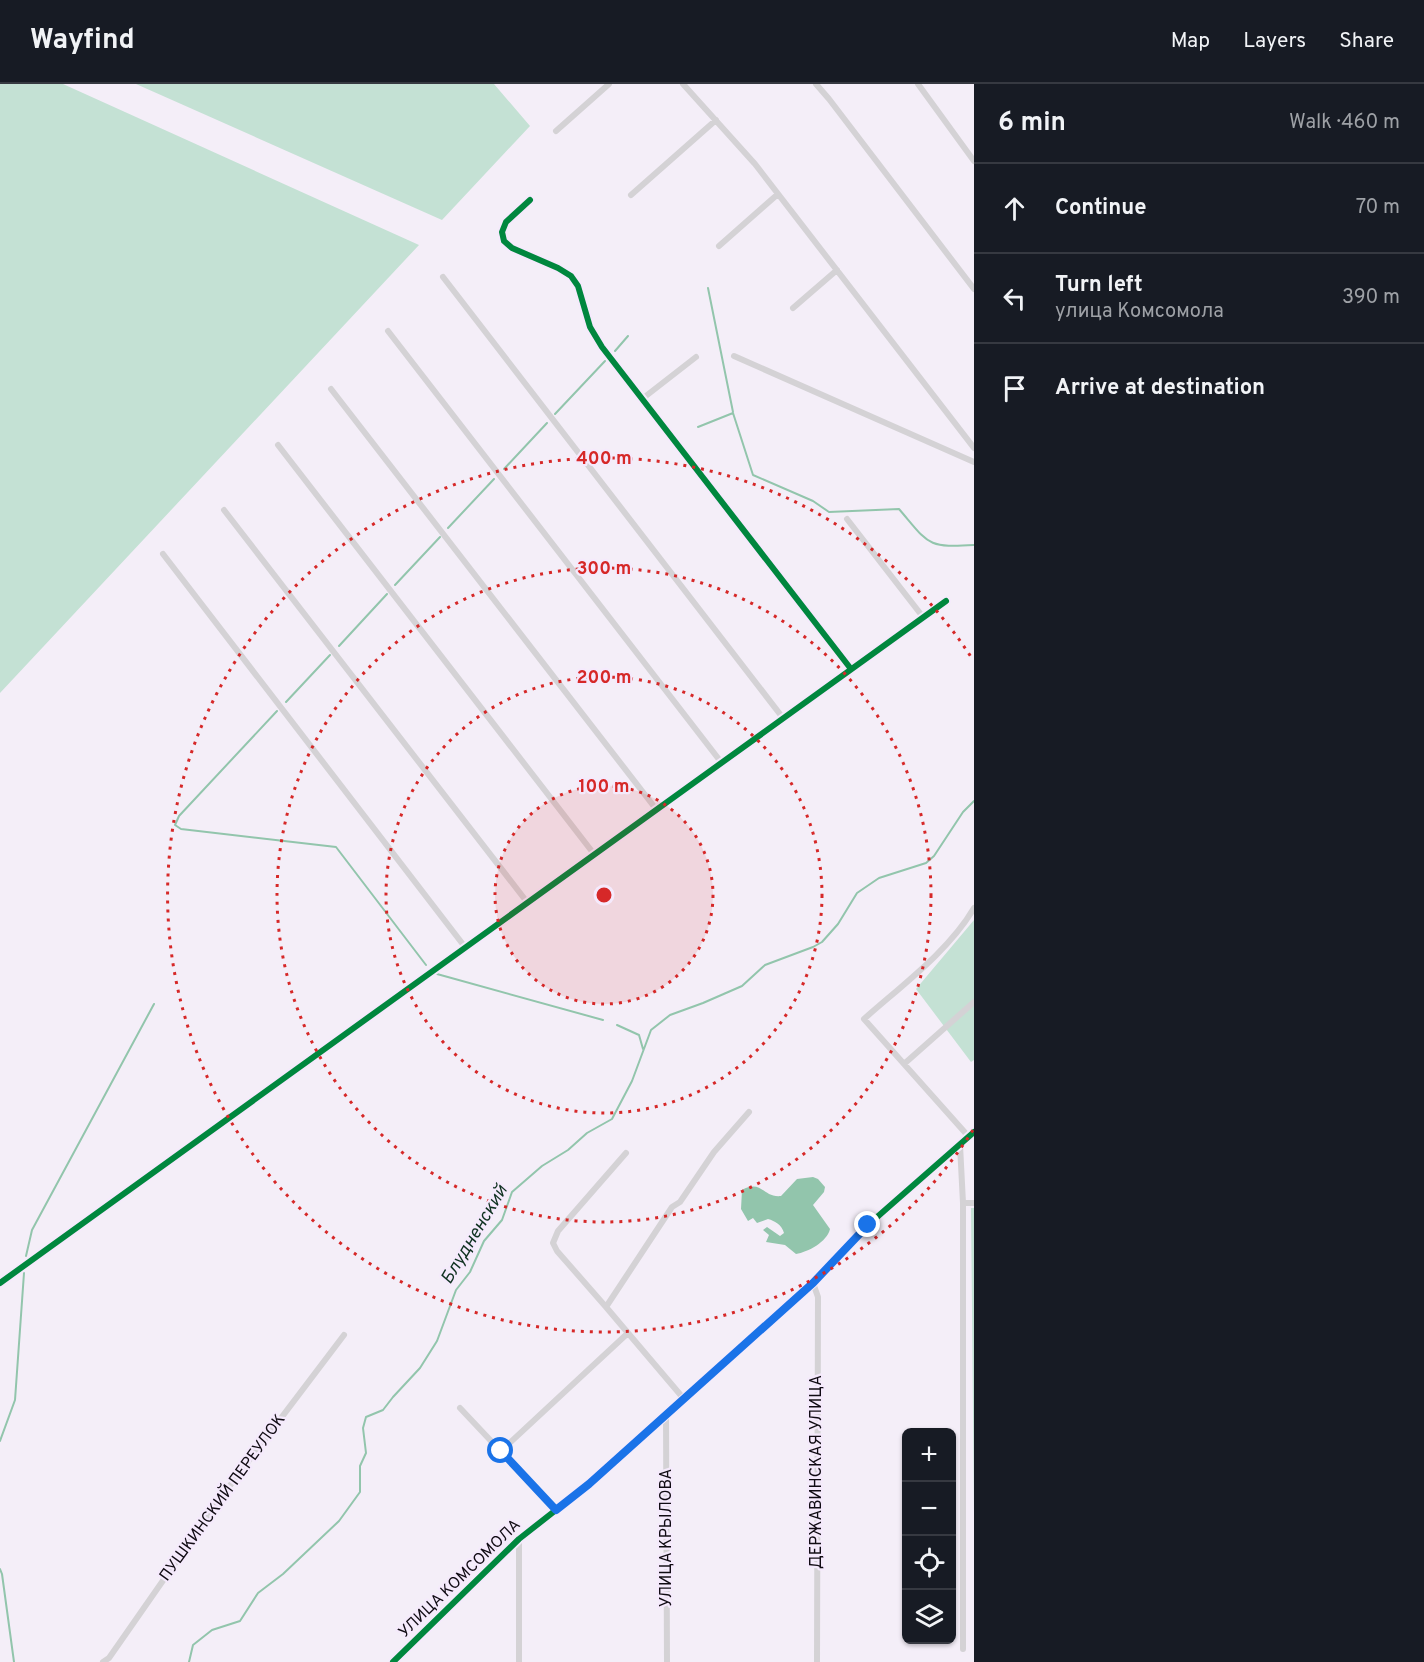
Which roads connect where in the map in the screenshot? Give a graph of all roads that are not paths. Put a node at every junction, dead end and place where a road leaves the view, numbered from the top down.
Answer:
1 (609, 84) edge
2 (683, 84) edge
3 (816, 84) edge
4 (918, 84) edge
5 (716, 120) junction
6 (556, 131) dead end
7 (974, 161) edge
8 (778, 194) junction
9 (631, 195) dead end
10 (530, 201) dead end
11 (718, 246) dead end
12 (837, 270) junction
13 (443, 277) dead end
14 (974, 289) edge
15 (793, 308) dead end
16 (388, 332) dead end
17 (734, 356) dead end
18 (696, 357) dead end
19 (331, 389) dead end
20 (642, 399) junction
21 (278, 445) dead end
22 (974, 448) edge
23 (974, 462) edge
24 (224, 510) dead end
25 (847, 519) dead end
26 (163, 554) dead end
27 (946, 601) dead end
28 (923, 617) junction
29 (851, 669) junction
30 (783, 718) junction
31 (721, 762) junction
32 (656, 809) junction
33 (594, 854) junction
34 (528, 902) junction
35 (974, 908) edge
36 (465, 947) junction
37 (974, 1002) edge
38 (904, 1064) junction
39 (749, 1112) dead end
40 (971, 1135) edge
41 (960, 1145) junction
42 (626, 1153) dead end
43 (963, 1203) junction
44 (974, 1203) edge
45 (0, 1283) edge
46 (813, 1283) junction
47 (606, 1307) junction
48 (628, 1333) junction
49 (344, 1335) dead end
50 (684, 1399) junction
51 (460, 1408) dead end
52 (666, 1414) junction
53 (501, 1451) junction
54 (556, 1510) junction
55 (519, 1539) junction
56 (963, 1649) dead end
57 (103, 1662) edge
58 (393, 1662) edge
59 (519, 1662) edge
60 (667, 1662) edge
61 (817, 1662) edge

1 - 6 street
2 - 5 street
3 - 14 street
4 - 7 street
5 - 8 street
5 - 9 street
8 - 11 street
8 - 12 street
10 - 20 street
12 - 15 street
12 - 22 street
13 - 30 street
16 - 31 street
17 - 23 street
18 - 20 street
19 - 32 street
20 - 29 street
21 - 33 street
24 - 34 street
25 - 28 street
26 - 36 street
27 - 28 street
28 - 29 street
29 - 30 street
30 - 31 street
31 - 32 street
32 - 33 street
33 - 34 street
34 - 36 street
35 - 38 street
36 - 45 street
37 - 38 street
38 - 40 street
39 - 47 street
40 - 41 street, УЛИЦА КОМСОМОЛА
41 - 43 street
41 - 46 street, УЛИЦА КОМСОМОЛА
42 - 47 street
43 - 44 street
43 - 56 street
46 - 50 street, УЛИЦА КОМСОМОЛА
46 - 61 street, ДЕРЖАВИНСКАЯ УЛИЦА
47 - 48 street
48 - 50 street
48 - 53 street
49 - 57 street, ПУШКИНСКИЙ ПЕРЕУЛОК
50 - 52 street, УЛИЦА КОМСОМОЛА
51 - 53 street
52 - 54 street, УЛИЦА КОМСОМОЛА
52 - 60 street, УЛИЦА КРЫЛОВА
53 - 54 street
54 - 55 street, УЛИЦА КОМСОМОЛА
55 - 58 street, УЛИЦА КОМСОМОЛА
55 - 59 street

